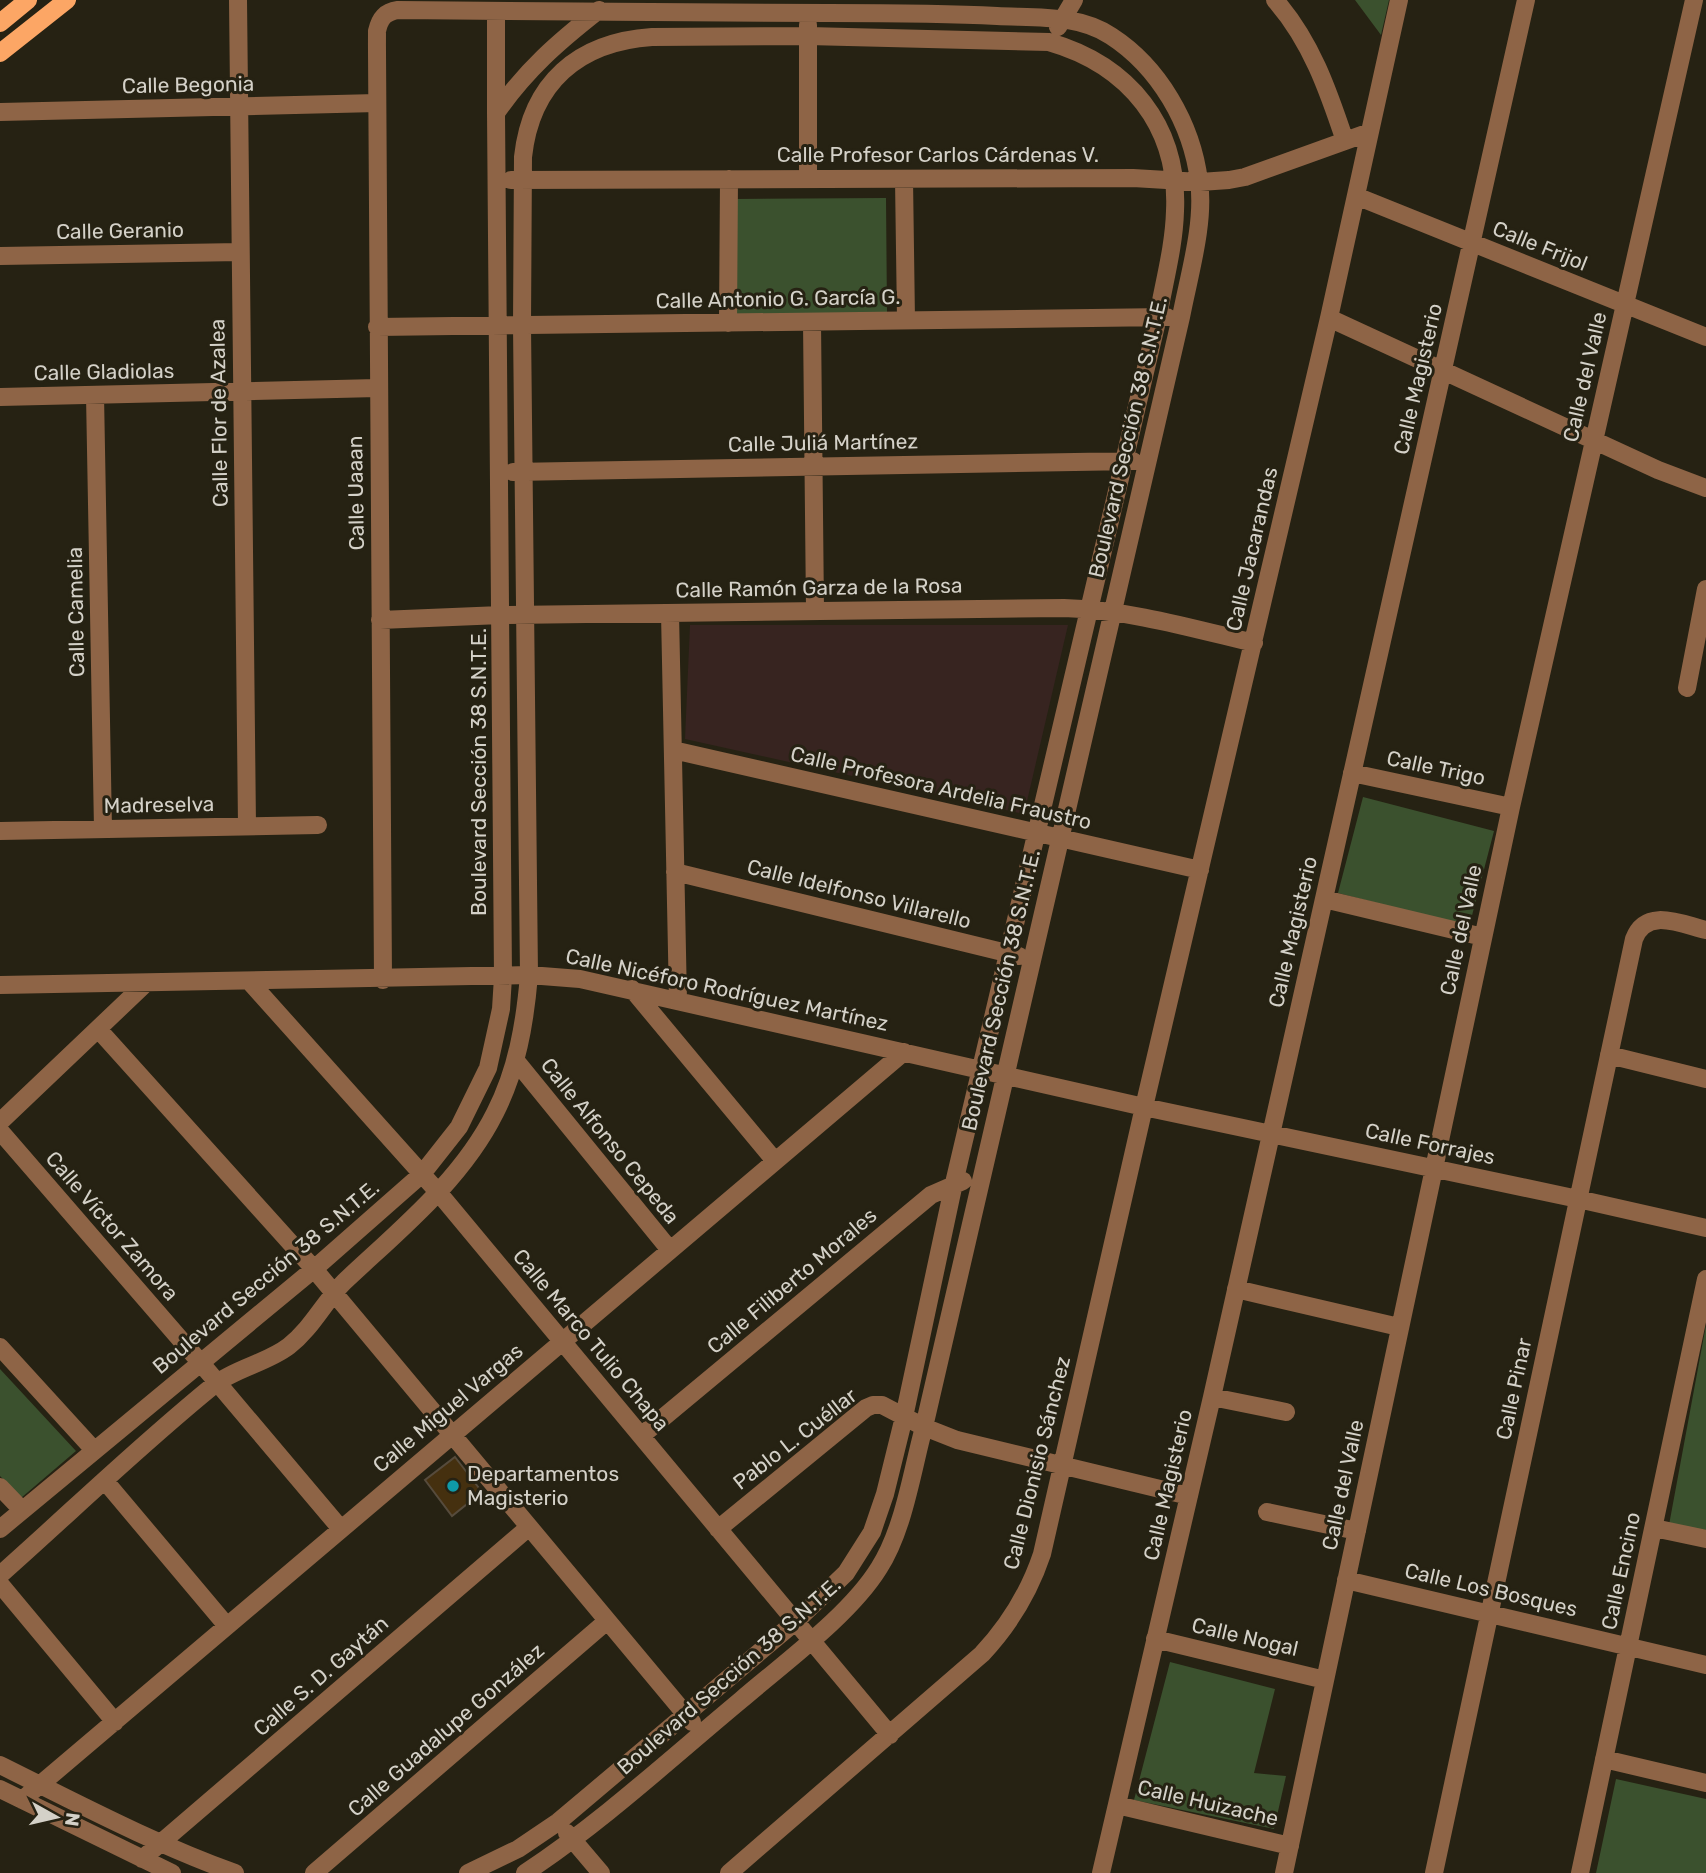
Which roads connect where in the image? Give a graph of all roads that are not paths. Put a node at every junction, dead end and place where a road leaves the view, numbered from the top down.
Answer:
1 (27, 0) edge
2 (67, 0) edge
3 (238, 0) edge
4 (1074, 0) edge
5 (1275, 0) edge
6 (1399, 0) edge
7 (1526, 0) edge
8 (1695, 0) edge
9 (943, 7) edge
10 (599, 10) junction
11 (391, 11) joint
12 (496, 11) junction
13 (807, 12) junction
14 (1063, 19) junction
15 (0, 23) edge
16 (808, 36) junction
17 (1049, 42) junction
18 (0, 53) edge
19 (377, 103) junction
20 (239, 106) junction
21 (0, 112) edge
22 (496, 113) junction
23 (1370, 132) junction
24 (1345, 141) junction
25 (729, 178) junction
26 (808, 179) junction
27 (904, 179) junction
28 (522, 180) junction
29 (1174, 180) junction
30 (497, 181) junction
31 (1200, 182) junction
32 (1356, 196) junction
33 (1472, 242) junction
34 (240, 252) junction
35 (0, 256) edge
36 (1625, 305) junction
37 (1158, 317) junction
38 (1181, 317) junction
39 (1329, 318) junction
40 (905, 320) junction
41 (812, 322) junction
42 (728, 323) junction
43 (497, 326) junction
44 (522, 326) junction
45 (377, 327) junction
46 (1706, 337) edge
47 (1443, 371) junction
48 (377, 388) junction
49 (242, 391) junction
50 (95, 395) junction
51 (0, 397) edge
52 (1594, 440) junction
53 (1123, 461) junction
54 (1147, 461) junction
55 (814, 466) junction
56 (524, 471) junction
57 (500, 472) junction
58 (1706, 488) edge
59 (1706, 589) edge
60 (1089, 609) junction
61 (815, 610) junction
62 (1111, 611) junction
63 (670, 612) junction
64 (501, 615) junction
65 (526, 615) junction
66 (380, 620) junction
67 (1702, 630) edge
68 (1254, 643) junction
69 (1687, 688) dead end
70 (673, 750) junction
71 (1352, 774) junction
72 (1511, 807) junction
73 (318, 825) dead end
74 (247, 826) junction
75 (103, 829) junction
76 (0, 831) edge
77 (1036, 833) junction
78 (1060, 838) junction
79 (1200, 870) junction
80 (675, 872) junction
81 (1324, 899) junction
82 (1706, 930) edge
83 (1483, 937) junction
84 (1008, 953) junction
85 (1031, 959) junction
86 (529, 975) junction
87 (503, 977) junction
88 (383, 980) junction
89 (250, 982) junction
90 (146, 983) junction
91 (0, 985) edge
92 (632, 989) junction
93 (678, 1000) junction
94 (98, 1029) junction
95 (904, 1052) junction
96 (1609, 1055) junction
97 (516, 1061) junction
98 (981, 1070) junction
99 (1004, 1075) junction
100 (1706, 1079) edge
101 (1144, 1107) junction
102 (0, 1122) edge
103 (0, 1131) edge
104 (1271, 1134) junction
105 (775, 1161) junction
106 (1433, 1168) junction
107 (422, 1174) junction
108 (980, 1176) junction
109 (954, 1183) junction
110 (439, 1192) junction
111 (1578, 1199) junction
112 (1706, 1228) edge
113 (670, 1250) junction
114 (314, 1269) junction
115 (1706, 1279) edge
116 (1236, 1289) junction
117 (334, 1292) junction
118 (1399, 1327) junction
119 (562, 1341) junction
120 (0, 1347) edge
121 (200, 1362) junction
122 (218, 1382) junction
123 (1212, 1397) junction
124 (1286, 1412) dead end
125 (904, 1417) junction
126 (924, 1427) junction
127 (451, 1436) junction
128 (641, 1436) junction
129 (94, 1450) junction
130 (1063, 1466) junction
131 (105, 1481) junction
132 (0, 1487) edge
133 (1189, 1496) junction
134 (22, 1510) junction
135 (1268, 1512) dead end
136 (528, 1528) junction
137 (1654, 1528) junction
138 (0, 1529) edge
139 (341, 1529) junction
140 (718, 1529) junction
141 (1357, 1531) junction
142 (1706, 1539) edge
143 (0, 1575) edge
144 (1346, 1580) junction
145 (0, 1584) edge
146 (1489, 1613) junction
147 (607, 1621) junction
148 (795, 1622) junction
149 (227, 1626) junction
150 (1155, 1639) junction
151 (811, 1640) junction
152 (1628, 1646) junction
153 (1706, 1665) edge
154 (1325, 1680) junction
155 (686, 1715) junction
156 (114, 1721) junction
157 (701, 1733) junction
158 (890, 1735) junction
159 (1604, 1759) junction
160 (0, 1765) edge
161 (1706, 1783) edge
162 (40, 1785) junction
163 (0, 1788) edge
164 (22, 1800) junction
165 (1117, 1805) junction
166 (558, 1822) junction
167 (573, 1840) junction
168 (162, 1843) junction
169 (1290, 1846) junction
170 (142, 1859) junction
171 (194, 1866) edge
172 (172, 1873) edge
173 (235, 1873) edge
174 (314, 1873) edge
175 (468, 1873) edge
176 (525, 1873) edge
177 (601, 1873) edge
178 (729, 1873) edge
179 (1101, 1873) edge
180 (1284, 1873) edge
181 (1434, 1873) edge
182 (1580, 1873) edge

1 - 15 main road
2 - 18 main road
3 - 20 street, Calle Flor de Azalea
4 - 14 street
5 - 24 street
6 - 23 street, Calle Jacarandas
7 - 33 street, Calle Magisterio
8 - 36 street, Calle del Valle
9 - 13 street, Boulevard Sección 38 S.N.T.E.
9 - 14 street, Boulevard Sección 38 S.N.T.E.
10 - 12 street, Boulevard Sección 38 S.N.T.E.
10 - 13 street, Boulevard Sección 38 S.N.T.E.
10 - 22 street
11 - 12 street, Boulevard Sección 38 S.N.T.E.
11 - 19 street, Calle Uaaan
12 - 22 street, Boulevard Sección 38 S.N.T.E.
13 - 16 street
14 - 17 street
14 - 31 street, Boulevard Sección 38 S.N.T.E.
16 - 17 street, Boulevard Sección 38 S.N.T.E.
16 - 26 street
16 - 28 street, Boulevard Sección 38 S.N.T.E.
17 - 29 street, Boulevard Sección 38 S.N.T.E.
19 - 20 street, Calle Begonia
19 - 45 street, Calle Uaaan
20 - 21 street, Calle Begonia
20 - 34 street, Calle Flor de Azalea
22 - 30 street, Boulevard Sección 38 S.N.T.E.
23 - 24 street, Calle Profesor Carlos Cárdenas V.
23 - 32 street, Calle Jacarandas
24 - 31 street, Calle Profesor Carlos Cárdenas V.
25 - 26 street, Calle Profesor Carlos Cárdenas V.
25 - 28 street, Calle Profesor Carlos Cárdenas V.
25 - 42 street
26 - 27 street, Calle Profesor Carlos Cárdenas V.
27 - 29 street, Calle Profesor Carlos Cárdenas V.
27 - 40 street
28 - 30 street, Calle Profesor Carlos Cárdenas V.
28 - 44 street
29 - 31 street, Calle Profesor Carlos Cárdenas V.
29 - 37 street, Boulevard Sección 38 S.N.T.E.
30 - 43 street, Boulevard Sección 38 S.N.T.E.
31 - 38 street, Boulevard Sección 38 S.N.T.E.
32 - 33 street, Calle Frijol
32 - 39 street, Calle Jacarandas
33 - 36 street, Calle Frijol
33 - 47 street, Calle Magisterio
34 - 35 street, Calle Geranio
34 - 49 street, Calle Flor de Azalea
36 - 46 street, Calle Frijol
36 - 52 street, Calle del Valle
37 - 38 street, Calle Antonio G. García G.
37 - 40 street, Calle Antonio G. García G.
37 - 53 street, Boulevard Sección 38 S.N.T.E.
38 - 54 street, Boulevard Sección 38 S.N.T.E.
39 - 47 street
39 - 68 street, Calle Jacarandas
40 - 41 street, Calle Antonio G. García G.
41 - 42 street, Calle Antonio G. García G.
41 - 55 street
42 - 44 street, Calle Antonio G. García G.
43 - 44 street, Calle Antonio G. García G.
43 - 45 street, Calle Antonio G. García G.
43 - 57 street, Boulevard Sección 38 S.N.T.E.
44 - 56 street
45 - 48 street, Calle Uaaan
47 - 52 street
47 - 71 street, Calle Magisterio
48 - 49 street, Calle Gladiolas
48 - 66 street, Calle Uaaan
49 - 50 street, Calle Gladiolas
49 - 74 street, Calle Flor de Azalea
50 - 51 street, Calle Gladiolas
50 - 75 street, Calle Camelia
52 - 58 street
52 - 72 street, Calle del Valle
53 - 54 street, Calle Juliá Martínez
53 - 55 street, Calle Juliá Martínez
53 - 60 street, Boulevard Sección 38 S.N.T.E.
54 - 62 street, Boulevard Sección 38 S.N.T.E.
55 - 56 street, Calle Juliá Martínez
55 - 61 street
56 - 57 street, Calle Juliá Martínez
56 - 65 street
57 - 64 street, Boulevard Sección 38 S.N.T.E.
59 - 67 street
60 - 61 street, Calle Ramón Garza de la Rosa
60 - 62 street, Calle Ramón Garza de la Rosa
60 - 77 street, Boulevard Sección 38 S.N.T.E.
61 - 63 street, Calle Ramón Garza de la Rosa
62 - 68 street, Calle Ramón Garza de la Rosa
62 - 78 street, Boulevard Sección 38 S.N.T.E.
63 - 65 street, Calle Ramón Garza de la Rosa
63 - 70 street
64 - 65 street, Calle Ramón Garza de la Rosa
64 - 66 street, Calle Ramón Garza de la Rosa
64 - 87 street, Boulevard Sección 38 S.N.T.E.
65 - 86 street
66 - 88 street, Calle Uaaan
67 - 69 street
68 - 79 street, Calle Jacarandas
70 - 77 street, Calle Profesora Ardelia Fraustro
70 - 80 street
71 - 72 street, Calle Trigo
71 - 81 street, Calle Magisterio
72 - 83 street, Calle del Valle
73 - 74 street, Madreselva
74 - 75 street, Madreselva
75 - 76 street, Madreselva
77 - 78 street, Calle Profesora Ardelia Fraustro
77 - 84 street, Boulevard Sección 38 S.N.T.E.
78 - 79 street, Calle Profesora Ardelia Fraustro
78 - 85 street, Boulevard Sección 38 S.N.T.E.
79 - 101 street, Calle Jacarandas
80 - 84 street, Calle Idelfonso Villarello
80 - 93 street
81 - 83 street
81 - 104 street, Calle Magisterio
82 - 96 street, Calle Pinar
83 - 106 street, Calle del Valle
84 - 85 street, Calle Idelfonso Villarello
84 - 98 street, Boulevard Sección 38 S.N.T.E.
85 - 99 street, Boulevard Sección 38 S.N.T.E.
86 - 87 street, Calle Nicéforo Rodríguez Martínez
86 - 92 street, Calle Nicéforo Rodríguez Martínez
86 - 97 street
87 - 88 street, Calle Nicéforo Rodríguez Martínez
87 - 107 street, Boulevard Sección 38 S.N.T.E.
88 - 89 street, Calle Nicéforo Rodríguez Martínez
89 - 90 street, Calle Nicéforo Rodríguez Martínez
89 - 107 street, Calle Marco Tulio Chapa
90 - 91 street, Calle Nicéforo Rodríguez Martínez
90 - 94 street
92 - 93 street, Calle Nicéforo Rodríguez Martínez
92 - 105 street
93 - 95 street, Calle Nicéforo Rodríguez Martínez
94 - 102 street
94 - 114 street
95 - 98 street, Calle Nicéforo Rodríguez Martínez
95 - 105 street, Calle Miguel Vargas
96 - 100 street
96 - 111 street, Calle Pinar
97 - 110 street
97 - 113 street, Calle Alfonso Cepeda
98 - 99 street, Calle Nicéforo Rodríguez Martínez
98 - 109 street, Boulevard Sección 38 S.N.T.E.
99 - 101 street, Calle Nicéforo Rodríguez Martínez
99 - 108 street, Boulevard Sección 38 S.N.T.E.
101 - 104 street, Calle Forrajes
101 - 130 street, Calle Dionisio Sánchez
103 - 121 street, Calle Víctor Zamora
104 - 106 street, Calle Forrajes
104 - 116 street, Calle Magisterio
105 - 113 street, Calle Miguel Vargas
106 - 111 street, Calle Forrajes
106 - 118 street, Calle del Valle
107 - 110 street, Calle Marco Tulio Chapa
107 - 114 street, Boulevard Sección 38 S.N.T.E.
108 - 109 street, Calle Filiberto Morales
108 - 126 street, Boulevard Sección 38 S.N.T.E.
109 - 125 street, Boulevard Sección 38 S.N.T.E.
109 - 128 street, Calle Filiberto Morales
110 - 117 street
110 - 119 street, Calle Marco Tulio Chapa
111 - 112 street, Calle Forrajes
111 - 146 street, Calle Pinar
113 - 119 street, Calle Miguel Vargas
114 - 117 street
114 - 121 street, Boulevard Sección 38 S.N.T.E.
115 - 137 street, Calle Encino
116 - 118 street
116 - 123 street, Calle Magisterio
117 - 122 street
117 - 127 street
118 - 141 street, Calle del Valle
119 - 127 street, Calle Miguel Vargas
119 - 128 street, Calle Marco Tulio Chapa
120 - 129 street
121 - 122 street, Calle Víctor Zamora
121 - 129 street, Boulevard Sección 38 S.N.T.E.
122 - 131 street
122 - 139 street, Calle Víctor Zamora
123 - 124 street
123 - 133 street, Calle Magisterio
125 - 126 street, Pablo L. Cuéllar
125 - 140 street, Pablo L. Cuéllar
125 - 148 street, Boulevard Sección 38 S.N.T.E.
126 - 130 street, Pablo L. Cuéllar
126 - 151 street, Boulevard Sección 38 S.N.T.E.
127 - 136 street
127 - 139 street, Calle Miguel Vargas
128 - 140 street, Calle Marco Tulio Chapa
129 - 134 street, Boulevard Sección 38 S.N.T.E.
130 - 133 street, Pablo L. Cuéllar
130 - 158 street, Calle Dionisio Sánchez
131 - 143 street
131 - 149 street
132 - 134 street
133 - 150 street, Calle Magisterio
134 - 138 street, Boulevard Sección 38 S.N.T.E.
135 - 141 street
136 - 147 street
136 - 168 street, Calle S. D. Gaytán
137 - 142 street
137 - 152 street, Calle Encino
139 - 149 street, Calle Miguel Vargas
140 - 148 street, Calle Marco Tulio Chapa
141 - 144 street, Calle del Valle
144 - 146 street, Calle Los Bosques
144 - 154 street, Calle del Valle
145 - 156 street
146 - 152 street, Calle Los Bosques
146 - 181 street, Calle Pinar
147 - 155 street
147 - 174 street, Calle Guadalupe González
148 - 151 street, Calle Marco Tulio Chapa
148 - 155 street, Boulevard Sección 38 S.N.T.E.
149 - 156 street, Calle Miguel Vargas
150 - 154 street, Calle Nogal
150 - 165 street, Calle Magisterio
151 - 157 street, Boulevard Sección 38 S.N.T.E.
151 - 158 street, Calle Marco Tulio Chapa
152 - 153 street, Calle Los Bosques
152 - 159 street, Calle Encino
154 - 169 street, Calle del Valle
155 - 157 street
155 - 166 street, Boulevard Sección 38 S.N.T.E.
156 - 162 street, Calle Miguel Vargas
157 - 167 street, Boulevard Sección 38 S.N.T.E.
158 - 178 street, Calle Dionisio Sánchez
159 - 161 street
159 - 182 street, Calle Encino
160 - 162 street
162 - 164 street, Calle Miguel Vargas
162 - 168 street
163 - 164 street
164 - 170 street
165 - 169 street, Calle Huizache
165 - 179 street, Calle Magisterio
166 - 167 street
166 - 175 street, Boulevard Sección 38 S.N.T.E.
167 - 176 street, Boulevard Sección 38 S.N.T.E.
167 - 177 street
168 - 170 street, Calle S. D. Gaytán
168 - 171 street
169 - 180 street, Calle del Valle
170 - 172 street
171 - 173 street

